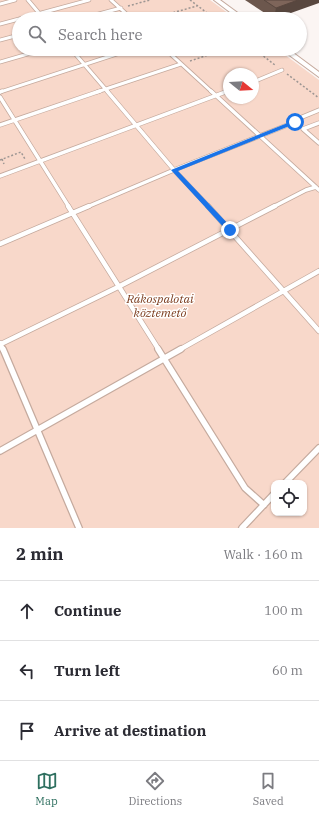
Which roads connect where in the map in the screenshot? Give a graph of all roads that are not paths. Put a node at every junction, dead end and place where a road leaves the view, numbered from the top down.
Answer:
1 (15, 0) edge
2 (28, 0) edge
3 (89, 0) edge
4 (111, 0) edge
5 (217, 0) edge
6 (0, 4) edge
7 (121, 8) junction
8 (38, 12) edge
9 (47, 12) edge
10 (106, 12) edge
11 (125, 12) edge
12 (233, 12) edge
13 (12, 21) edge
14 (0, 24) edge
15 (12, 37) edge
16 (0, 40) edge
17 (21, 56) edge
18 (77, 56) edge
19 (109, 56) edge
20 (172, 56) edge
21 (293, 56) edge
22 (0, 62) edge
23 (83, 64) junction
24 (181, 64) junction
25 (282, 70) dead end
26 (319, 75) edge
27 (259, 80) edge
28 (105, 89) junction
29 (0, 92) edge
30 (223, 93) edge
31 (216, 96) junction
32 (0, 97) edge
33 (319, 110) edge
34 (15, 120) junction
35 (295, 122) junction
36 (319, 123) edge
37 (0, 125) edge
38 (137, 125) junction
39 (303, 129) junction
40 (260, 136) junction
41 (319, 143) edge
42 (39, 161) junction
43 (174, 170) junction
44 (0, 176) edge
45 (317, 188) edge
46 (73, 213) junction
47 (230, 230) junction
48 (0, 244) edge
49 (319, 271) edge
50 (118, 288) junction
51 (284, 291) junction
52 (319, 331) edge
53 (0, 344) edge
54 (164, 358) junction
55 (37, 430) junction
56 (319, 448) edge
57 (0, 451) edge
58 (288, 480) edge
59 (271, 497) edge
60 (264, 505) junction
61 (79, 528) edge
62 (242, 528) edge

1 - 6 lane
2 - 8 lane
3 - 9 lane
4 - 7 lane
5 - 12 street
7 - 10 lane
7 - 11 lane
13 - 14 lane
15 - 16 lane
17 - 22 lane
18 - 23 lane
19 - 23 lane
20 - 24 lane
21 - 26 street
23 - 28 lane
23 - 29 lane
24 - 28 lane
24 - 31 lane
25 - 27 lane
28 - 34 lane
28 - 38 lane
30 - 31 lane
31 - 38 lane
31 - 40 lane
32 - 34 lane
33 - 35 lane
34 - 37 lane
34 - 42 lane
35 - 39 lane
35 - 40 lane
36 - 39 lane
38 - 42 lane
38 - 43 lane
39 - 41 lane
40 - 43 lane
40 - 45 lane
42 - 44 lane
42 - 46 lane
43 - 46 lane
43 - 47 lane
45 - 47 lane
46 - 48 lane
46 - 50 lane
47 - 50 lane
47 - 51 lane
49 - 51 lane
50 - 53 lane
50 - 54 lane
51 - 52 lane
51 - 54 lane
53 - 55 lane
54 - 55 lane
54 - 60 lane
55 - 57 lane
55 - 61 lane
56 - 58 lane
59 - 60 lane
60 - 62 lane

